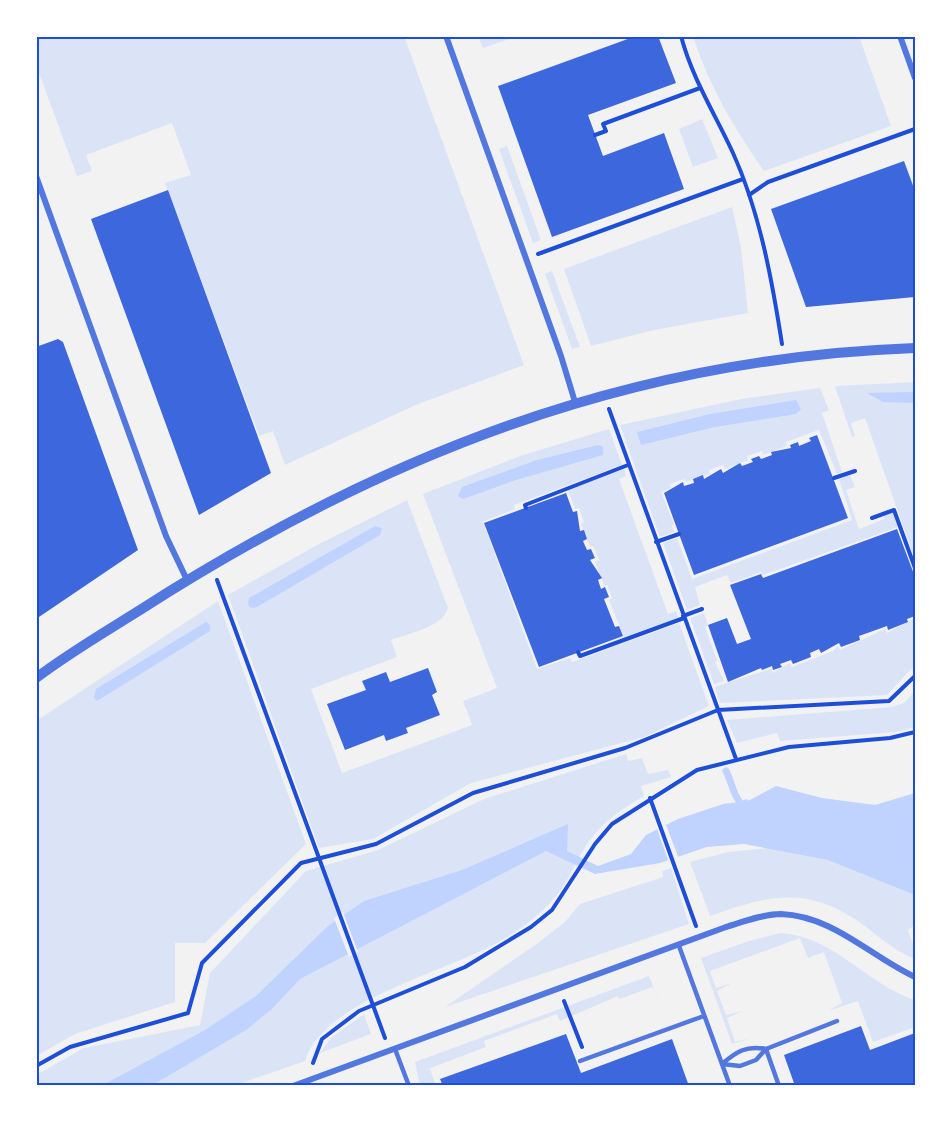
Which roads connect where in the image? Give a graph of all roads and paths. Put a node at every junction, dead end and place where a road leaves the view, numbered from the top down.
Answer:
1 (446, 36) edge
2 (681, 36) edge
3 (900, 36) edge
4 (915, 78) edge
5 (700, 88) junction
6 (915, 129) edge
7 (595, 135) dead end
8 (36, 176) edge
9 (743, 179) junction
10 (749, 195) junction
11 (526, 258) junction
12 (915, 348) edge
13 (784, 359) junction
14 (604, 394) junction
15 (575, 402) junction
16 (628, 465) junction
17 (855, 471) dead end
18 (834, 478) dead end
19 (526, 507) dead end
20 (872, 518) dead end
21 (679, 534) dead end
22 (656, 542) junction
23 (211, 566) junction
24 (914, 569) edge
25 (187, 580) junction
26 (702, 609) dead end
27 (683, 617) junction
28 (579, 652) dead end
29 (915, 676) edge
30 (36, 678) edge
31 (718, 710) junction
32 (915, 732) edge
33 (736, 759) junction
34 (650, 798) junction
35 (318, 858) junction
36 (700, 938) junction
37 (679, 946) junction
38 (915, 977) edge
39 (372, 1003) junction
40 (566, 1005) dead end
41 (704, 1016) junction
42 (837, 1021) dead end
43 (766, 1048) junction
44 (393, 1050) junction
45 (583, 1060) joint
46 (722, 1064) junction
47 (36, 1066) edge
48 (309, 1081) junction
49 (293, 1086) edge
50 (409, 1086) edge
51 (729, 1086) edge
52 (779, 1086) edge

1 - 11 street
2 - 5 path
3 - 4 street
5 - 7 path
5 - 9 path
6 - 10 path
8 - 25 street
9 - 10 path
9 - 11 path
10 - 13 path
11 - 15 street
12 - 13 street
13 - 14 street
14 - 15 street
14 - 16 path
15 - 23 street
16 - 19 path
16 - 22 path
17 - 18 path
20 - 24 path
21 - 22 path
22 - 27 path
23 - 25 street
23 - 35 path
25 - 30 street
26 - 27 path
27 - 28 path
27 - 31 path
29 - 31 path
31 - 33 path
31 - 35 path
32 - 33 path
33 - 34 path
34 - 36 path
34 - 39 path
35 - 39 path
35 - 47 path
36 - 37 street
36 - 38 street
37 - 41 lane
37 - 44 street
39 - 44 path
39 - 48 path
40 - 45 path
41 - 45 lane
41 - 46 lane
42 - 43 lane
43 - 46 lane
43 - 46 lane
43 - 52 lane
44 - 48 street
44 - 50 lane
46 - 51 lane
48 - 49 street

